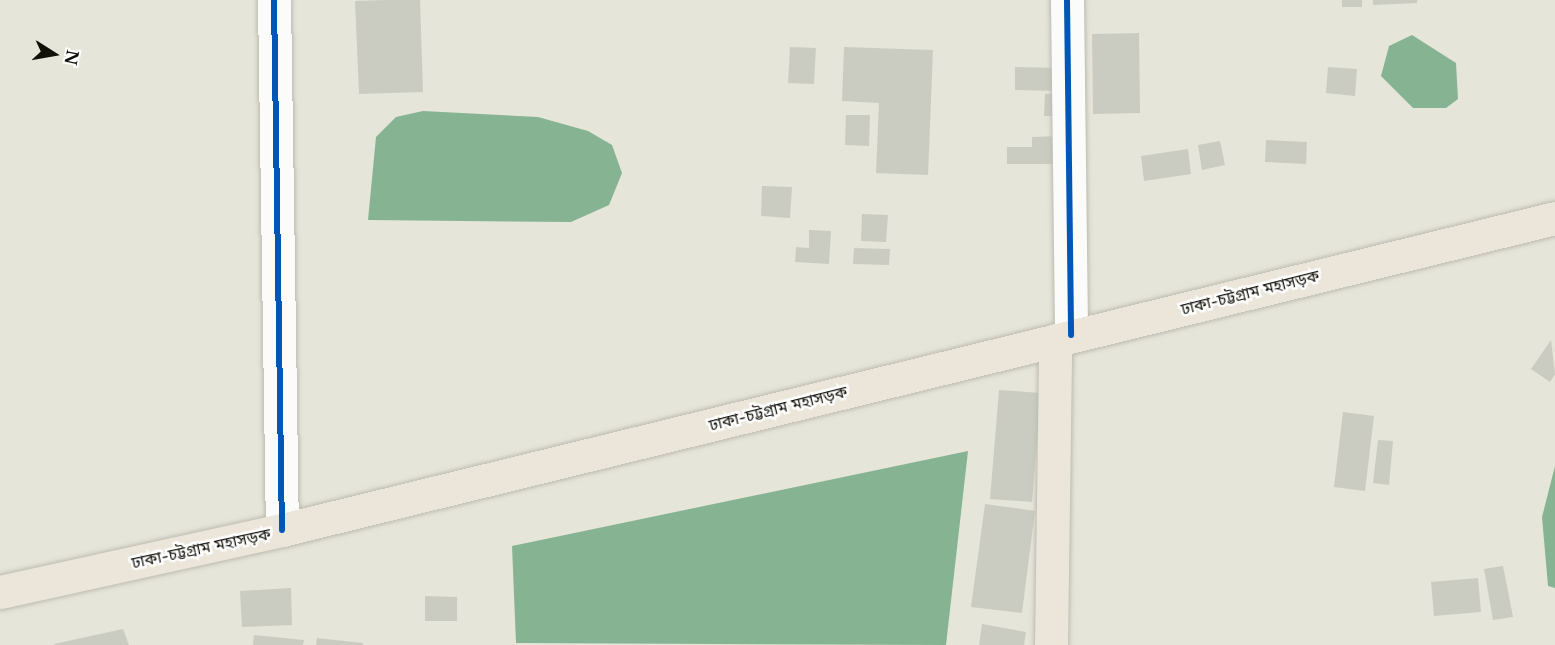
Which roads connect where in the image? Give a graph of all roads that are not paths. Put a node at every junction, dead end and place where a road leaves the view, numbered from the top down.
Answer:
1 (274, 0) edge
2 (1067, 0) edge
3 (1555, 218) edge
4 (1063, 338) junction
5 (282, 530) junction
6 (0, 592) edge
7 (1051, 645) edge

1 - 5 street
2 - 4 street
3 - 4 highway, ঢাকা-চট্টগ্রাম মহাসড়ক
4 - 5 highway, ঢাকা-চট্টগ্রাম মহাসড়ক
4 - 7 highway
5 - 6 highway, ঢাকা-চট্টগ্রাম মহাসড়ক

